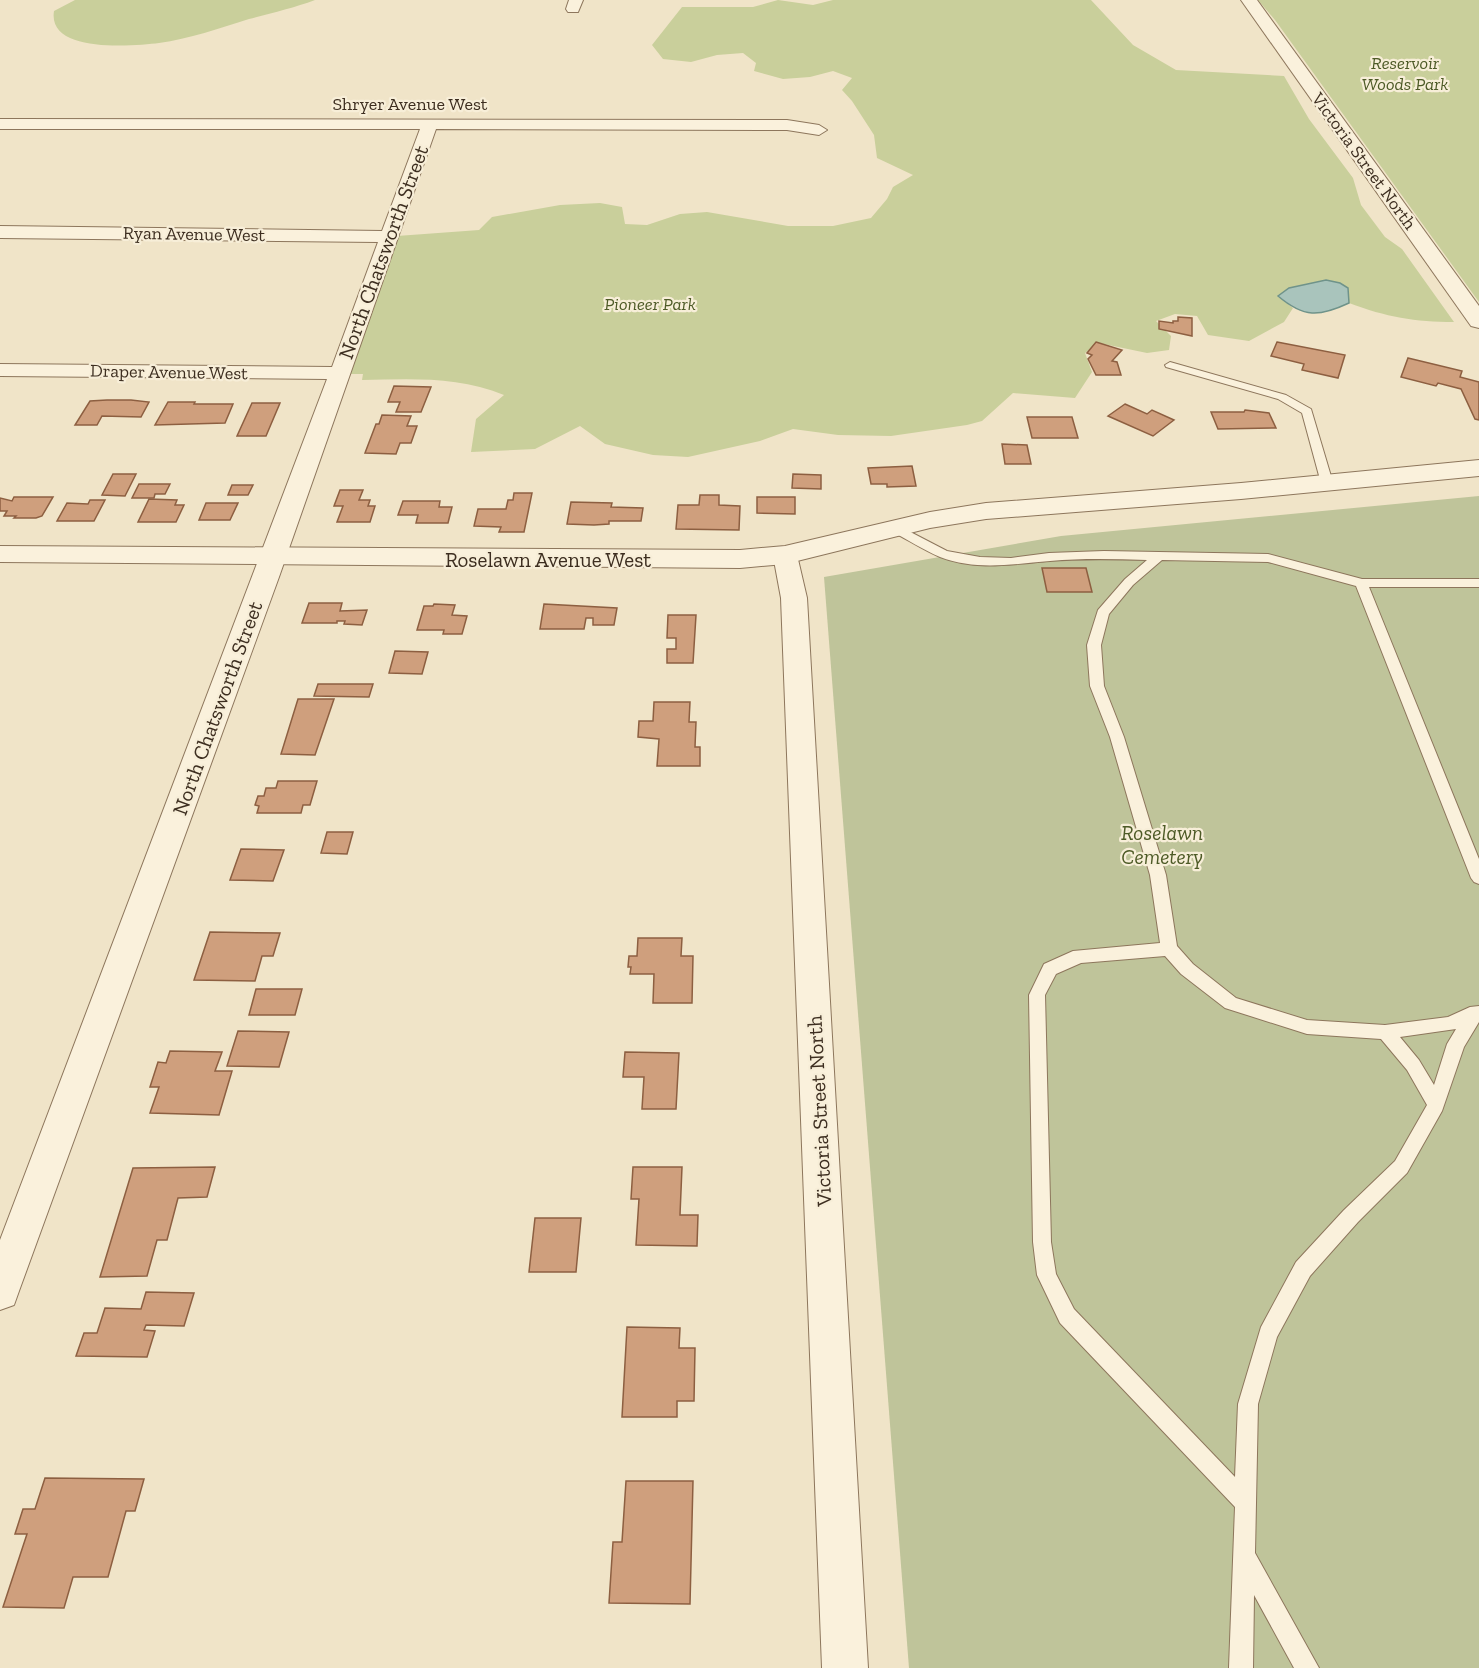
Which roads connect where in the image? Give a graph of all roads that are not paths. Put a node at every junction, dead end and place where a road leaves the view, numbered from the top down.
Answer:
1 (1249, 0) edge
2 (0, 124) edge
3 (430, 124) junction
4 (819, 130) dead end
5 (0, 232) edge
6 (389, 237) junction
7 (1479, 321) edge
8 (1170, 364) dead end
9 (0, 370) edge
10 (338, 373) junction
11 (1479, 468) edge
12 (1327, 483) junction
13 (895, 528) junction
14 (0, 554) edge
15 (785, 555) junction
16 (271, 557) junction
17 (1158, 557) junction
18 (1361, 583) junction
19 (1479, 583) edge
20 (1479, 878) edge
21 (1169, 949) junction
22 (1478, 1010) edge
23 (1385, 1032) junction
24 (1436, 1105) junction
25 (0, 1291) edge
26 (1245, 1502) junction
27 (1243, 1553) junction
28 (845, 1668) edge
29 (1241, 1668) edge
30 (1307, 1668) edge

1 - 7 street, Victoria Street North
2 - 3 street, Shryer Avenue West
3 - 4 street, Shryer Avenue West
3 - 6 street, North Chatsworth Street
5 - 6 street, Ryan Avenue West
6 - 10 street, North Chatsworth Street
8 - 12 lane
9 - 10 street, Draper Avenue West
10 - 16 street, North Chatsworth Street
11 - 12 street
12 - 13 street, Roselawn Avenue West
13 - 15 street, Roselawn Avenue West
13 - 17 lane
14 - 16 street, Roselawn Avenue West
15 - 16 street, Roselawn Avenue West
15 - 28 street, Victoria Street North
16 - 25 street, North Chatsworth Street
17 - 18 lane
17 - 21 lane
18 - 19 lane
18 - 20 lane
21 - 23 lane
21 - 26 lane
22 - 23 lane
22 - 24 lane
23 - 24 lane
24 - 26 lane
26 - 27 lane
27 - 29 lane
27 - 30 lane

